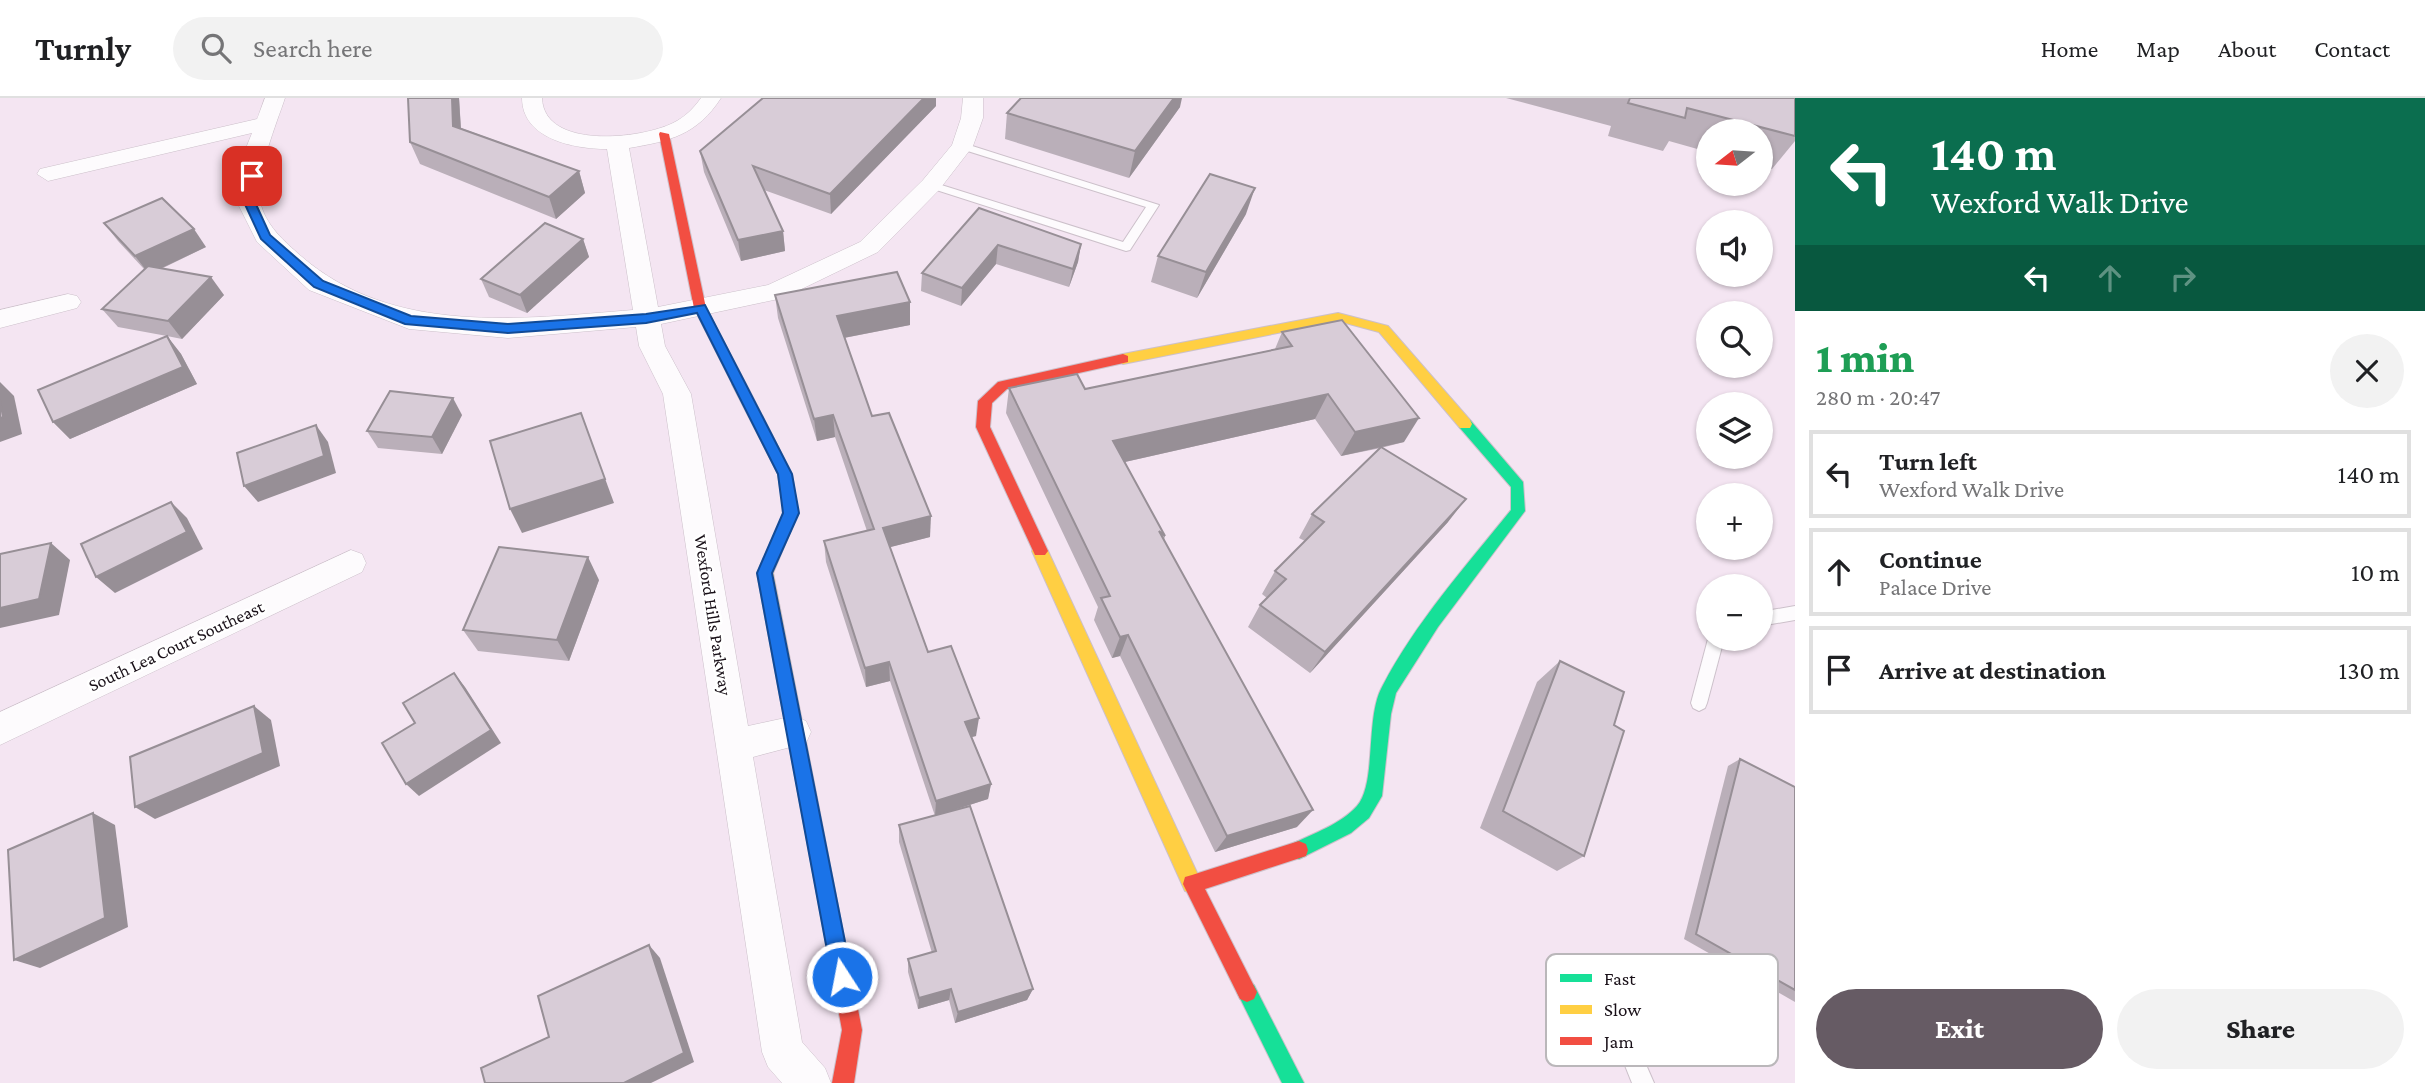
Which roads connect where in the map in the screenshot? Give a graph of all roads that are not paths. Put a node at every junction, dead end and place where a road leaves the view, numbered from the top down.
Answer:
1 (275, 98) edge
2 (532, 98) edge
3 (711, 98) edge
4 (973, 98) edge
5 (266, 123) junction
6 (664, 134) junction
7 (617, 144) junction
8 (962, 146) junction
9 (48, 174) dead end
10 (931, 185) junction
11 (68, 302) dead end
12 (701, 308) junction
13 (646, 318) junction
14 (0, 319) edge
15 (351, 563) dead end
16 (1795, 613) edge
17 (1773, 617) edge
18 (1713, 651) edge
19 (1699, 703) dead end
20 (0, 729) edge
21 (794, 732) junction
22 (734, 745) junction
23 (1192, 884) junction
24 (1636, 1066) edge
25 (810, 1083) edge
26 (843, 1083) edge
27 (1293, 1083) edge
28 (1643, 1083) edge

1 - 5 street
2 - 7 street
3 - 6 street
4 - 8 street
5 - 9 street
5 - 13 street
6 - 7 street
6 - 12 street
7 - 13 street, Wexford Hills Parkway
8 - 10 street
8 - 10 lane
10 - 12 street
11 - 14 street
12 - 13 street
12 - 21 street
13 - 22 street, Wexford Hills Parkway
15 - 20 street, South Lea Court Southeast
16 - 17 lane
18 - 19 lane
21 - 22 street
21 - 26 street
22 - 25 street, Wexford Hills Parkway
23 - 23 street
23 - 27 street
24 - 28 lane

